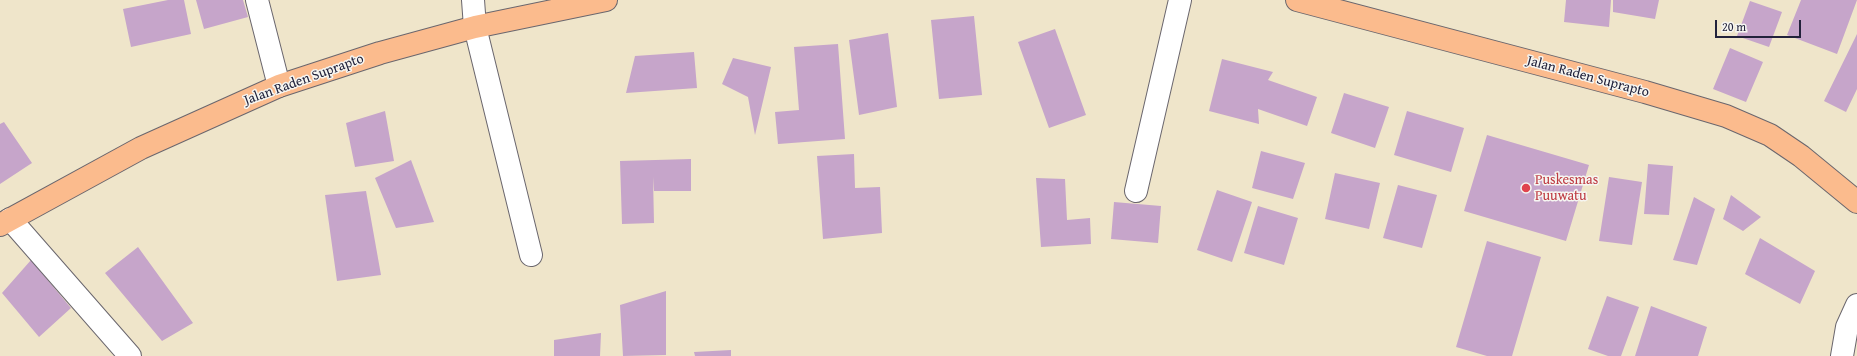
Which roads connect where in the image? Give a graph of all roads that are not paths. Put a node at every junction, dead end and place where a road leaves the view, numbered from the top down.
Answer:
1 (257, 0) edge
2 (472, 0) edge
3 (606, 0) edge
4 (1180, 0) edge
5 (1297, 0) edge
6 (475, 26) junction
7 (279, 86) junction
8 (1136, 191) dead end
9 (1857, 202) edge
10 (5, 222) edge
11 (532, 255) dead end
12 (1857, 305) edge
13 (130, 356) edge
14 (1842, 356) edge

1 - 7 street
2 - 6 street
3 - 6 highway, Jalan Raden Suprapto
4 - 8 street
5 - 9 highway, Jalan Raden Suprapto
6 - 7 highway, Jalan Raden Suprapto
6 - 11 street
7 - 10 highway, Jalan Raden Suprapto
10 - 13 street
12 - 14 street

